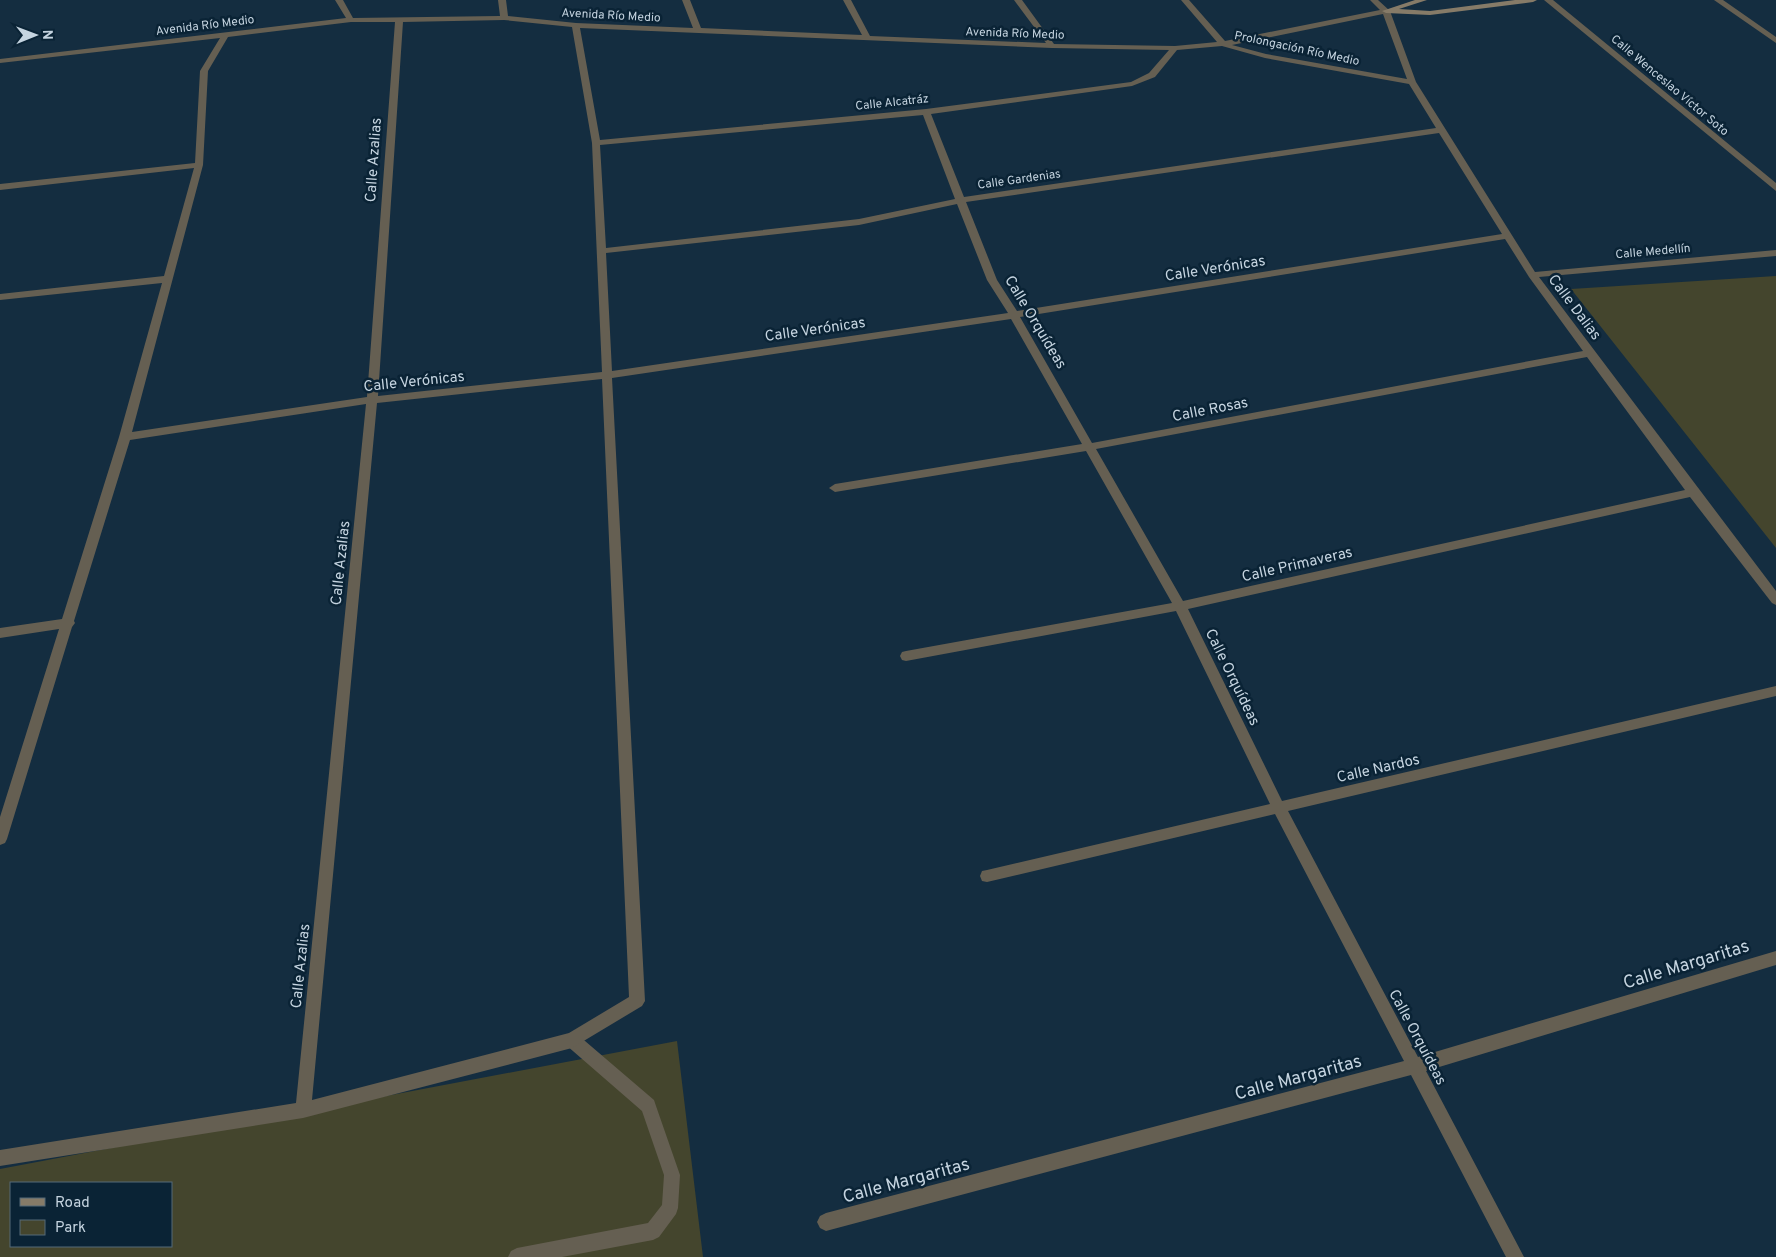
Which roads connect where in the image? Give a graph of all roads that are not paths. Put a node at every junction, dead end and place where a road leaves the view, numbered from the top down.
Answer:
1 (339, 0) edge
2 (502, 0) edge
3 (686, 0) edge
4 (848, 0) edge
5 (1018, 0) edge
6 (1185, 0) edge
7 (1374, 0) edge
8 (1424, 0) edge
9 (1533, 0) edge
10 (1548, 0) edge
11 (1718, 0) edge
12 (1386, 11) junction
13 (504, 18) junction
14 (400, 19) junction
15 (351, 20) junction
16 (576, 25) junction
17 (698, 31) junction
18 (226, 34) junction
19 (867, 38) junction
20 (1776, 41) edge
21 (1222, 44) junction
22 (1052, 46) junction
23 (1175, 48) junction
24 (0, 61) edge
25 (1412, 82) junction
26 (926, 112) junction
27 (1441, 130) junction
28 (596, 143) junction
29 (199, 165) junction
30 (0, 187) edge
31 (1776, 188) edge
32 (962, 200) junction
33 (1507, 236) junction
34 (601, 251) junction
35 (1776, 253) edge
36 (1532, 275) junction
37 (168, 279) junction
38 (0, 297) edge
39 (1014, 314) junction
40 (1590, 353) junction
41 (607, 375) junction
42 (372, 400) junction
43 (125, 437) junction
44 (1089, 447) junction
45 (835, 488) dead end
46 (1693, 492) junction
47 (1776, 600) edge
48 (1180, 606) junction
49 (69, 623) junction
50 (0, 633) edge
51 (906, 656) dead end
52 (1776, 691) edge
53 (1279, 808) junction
54 (0, 839) edge
55 (987, 876) dead end
56 (1776, 958) edge
57 (572, 1040) junction
58 (1415, 1066) junction
59 (302, 1110) junction
60 (0, 1158) edge
61 (826, 1222) dead end
62 (517, 1257) edge
63 (1515, 1257) edge

1 - 15 street
2 - 13 street
3 - 17 street
4 - 19 street
5 - 22 street
6 - 21 street
7 - 12 street
8 - 12 street, Prolongación Río Medio
9 - 12 street, Prolongación Río Medio
10 - 31 street, Calle Wenceslao Víctor Soto
11 - 20 street
12 - 21 street, Prolongación Río Medio
12 - 25 street, Calle Dalias
13 - 14 street, Avenida Río Medio
13 - 16 street, Avenida Río Medio
14 - 15 street, Avenida Río Medio
14 - 42 street, Calle Azalias
15 - 18 street, Avenida Río Medio
16 - 17 street, Avenida Río Medio
16 - 28 street
17 - 19 street, Avenida Río Medio
18 - 24 street, Avenida Río Medio
18 - 29 street
19 - 22 street, Avenida Río Medio
21 - 23 street, Avenida Río Medio
21 - 25 street, Prolongación Río Medio
22 - 23 street, Avenida Río Medio
23 - 26 street, Calle Alcatráz
25 - 27 street, Calle Dalias
26 - 28 street, Calle Alcatráz
26 - 32 street, Calle Orquídeas
27 - 32 street, Calle Gardenias
27 - 33 street, Calle Dalias
28 - 34 street
29 - 30 street
29 - 37 street
32 - 34 street, Calle Gardenias
32 - 39 street, Calle Orquídeas
33 - 36 street, Calle Dalias
33 - 39 street, Calle Verónicas
34 - 41 street
35 - 36 street, Calle Medellín
36 - 40 street, Calle Dalias
37 - 38 street
37 - 43 street
39 - 41 street, Calle Verónicas
39 - 44 street, Calle Orquídeas
40 - 44 street, Calle Rosas
40 - 46 street, Calle Dalias
41 - 42 street, Calle Verónicas
41 - 57 street
42 - 43 street, Calle Verónicas
42 - 59 street, Calle Azalias
43 - 49 street
44 - 45 street, Calle Rosas
44 - 48 street, Calle Orquídeas
46 - 47 street, Calle Dalias
46 - 48 street, Calle Primaveras
48 - 51 street, Calle Primaveras
48 - 53 street, Calle Orquídeas
49 - 50 street
49 - 54 street
52 - 53 street, Calle Nardos
53 - 55 street, Calle Nardos
53 - 58 street, Calle Orquídeas
56 - 58 street, Calle Margaritas
57 - 59 street
57 - 62 street
58 - 61 street, Calle Margaritas
58 - 63 street, Calle Orquídeas
59 - 60 street

